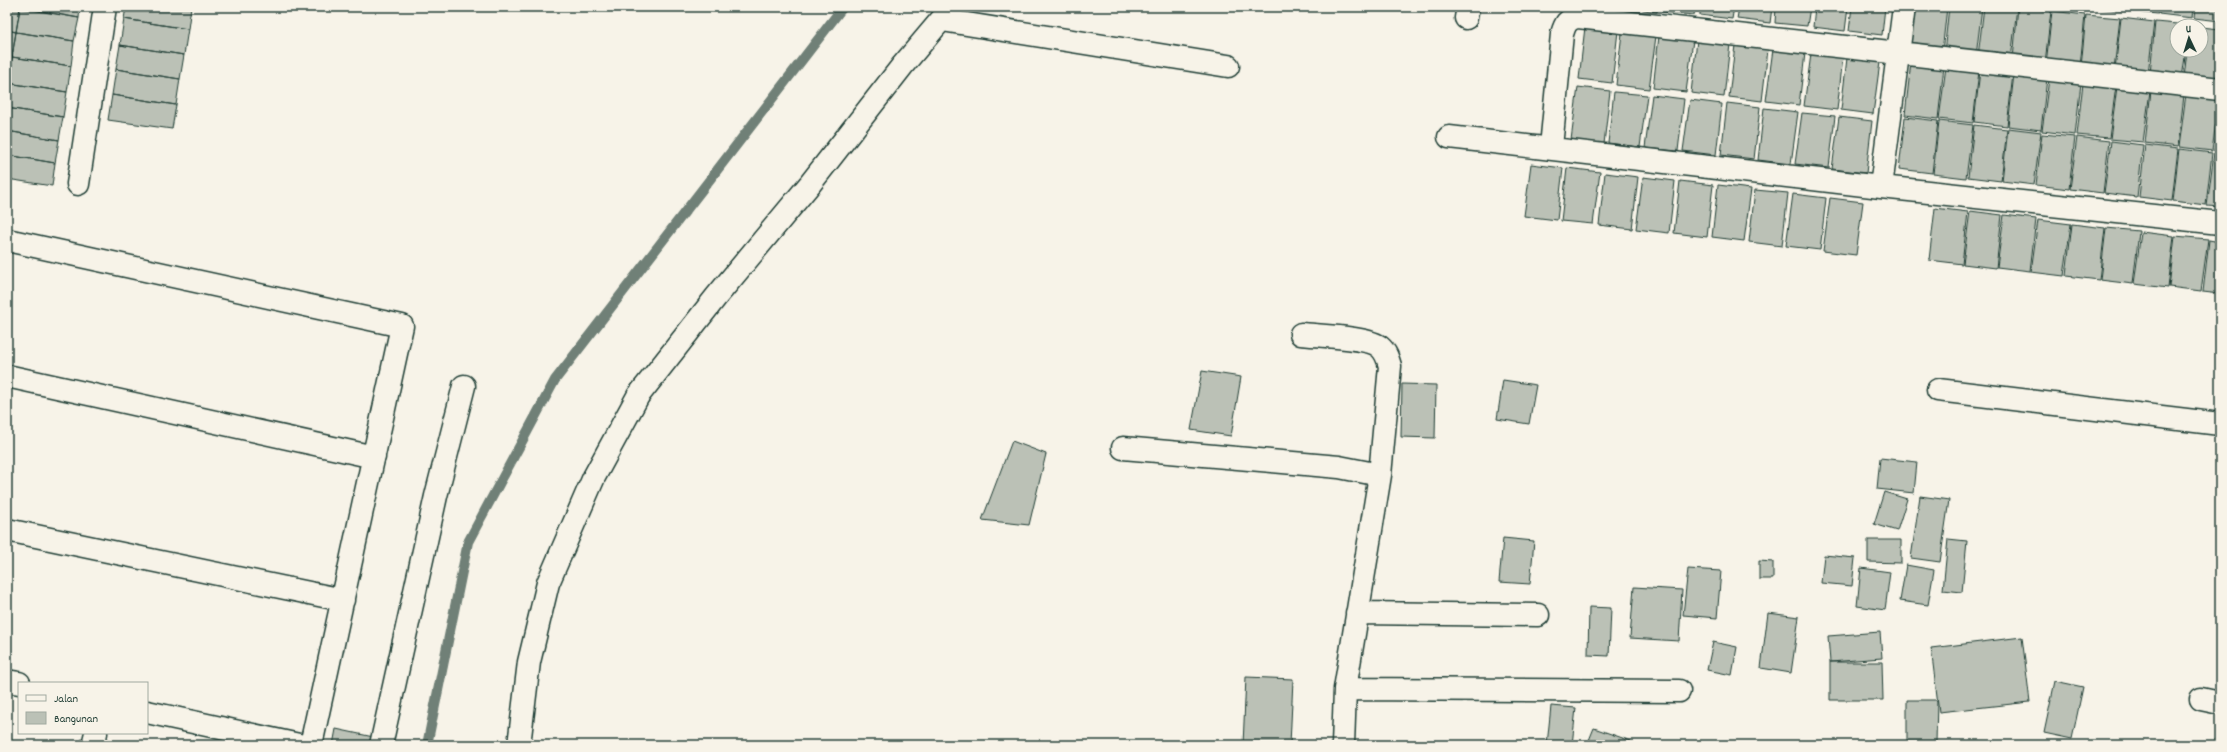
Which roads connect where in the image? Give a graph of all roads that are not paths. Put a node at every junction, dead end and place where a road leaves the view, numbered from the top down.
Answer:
1 (105, 7) edge
2 (1904, 7) edge
3 (947, 14) edge
4 (1899, 53) junction
5 (1228, 66) dead end
6 (2220, 89) edge
7 (1450, 137) dead end
8 (1551, 147) junction
9 (78, 184) dead end
10 (1881, 187) junction
11 (2220, 223) edge
12 (7, 240) edge
13 (1301, 334) dead end
14 (7, 376) edge
15 (464, 386) dead end
16 (1938, 390) dead end
17 (2220, 424) edge
18 (1123, 448) dead end
19 (374, 457) junction
20 (1380, 475) junction
21 (7, 530) edge
22 (343, 600) junction
23 (1357, 613) junction
24 (1538, 615) dead end
25 (7, 681) edge
26 (18, 683) edge
27 (1345, 689) junction
28 (1678, 691) dead end
29 (148, 712) edge
30 (96, 734) edge
31 (93, 745) edge
32 (299, 745) edge
33 (311, 745) edge
34 (381, 745) edge
35 (519, 745) edge
36 (1343, 745) edge

1 - 9 street
2 - 4 street
3 - 5 street
3 - 35 street
4 - 6 street
4 - 8 street
4 - 10 street
7 - 8 street
8 - 10 street
10 - 11 street
12 - 19 street
13 - 20 street
14 - 19 street
15 - 34 street
16 - 17 street
18 - 20 street
19 - 22 street
20 - 23 street
21 - 22 street
22 - 33 street
23 - 24 street
23 - 27 street
25 - 26 street
27 - 28 street
27 - 36 street
29 - 32 street
30 - 31 street

